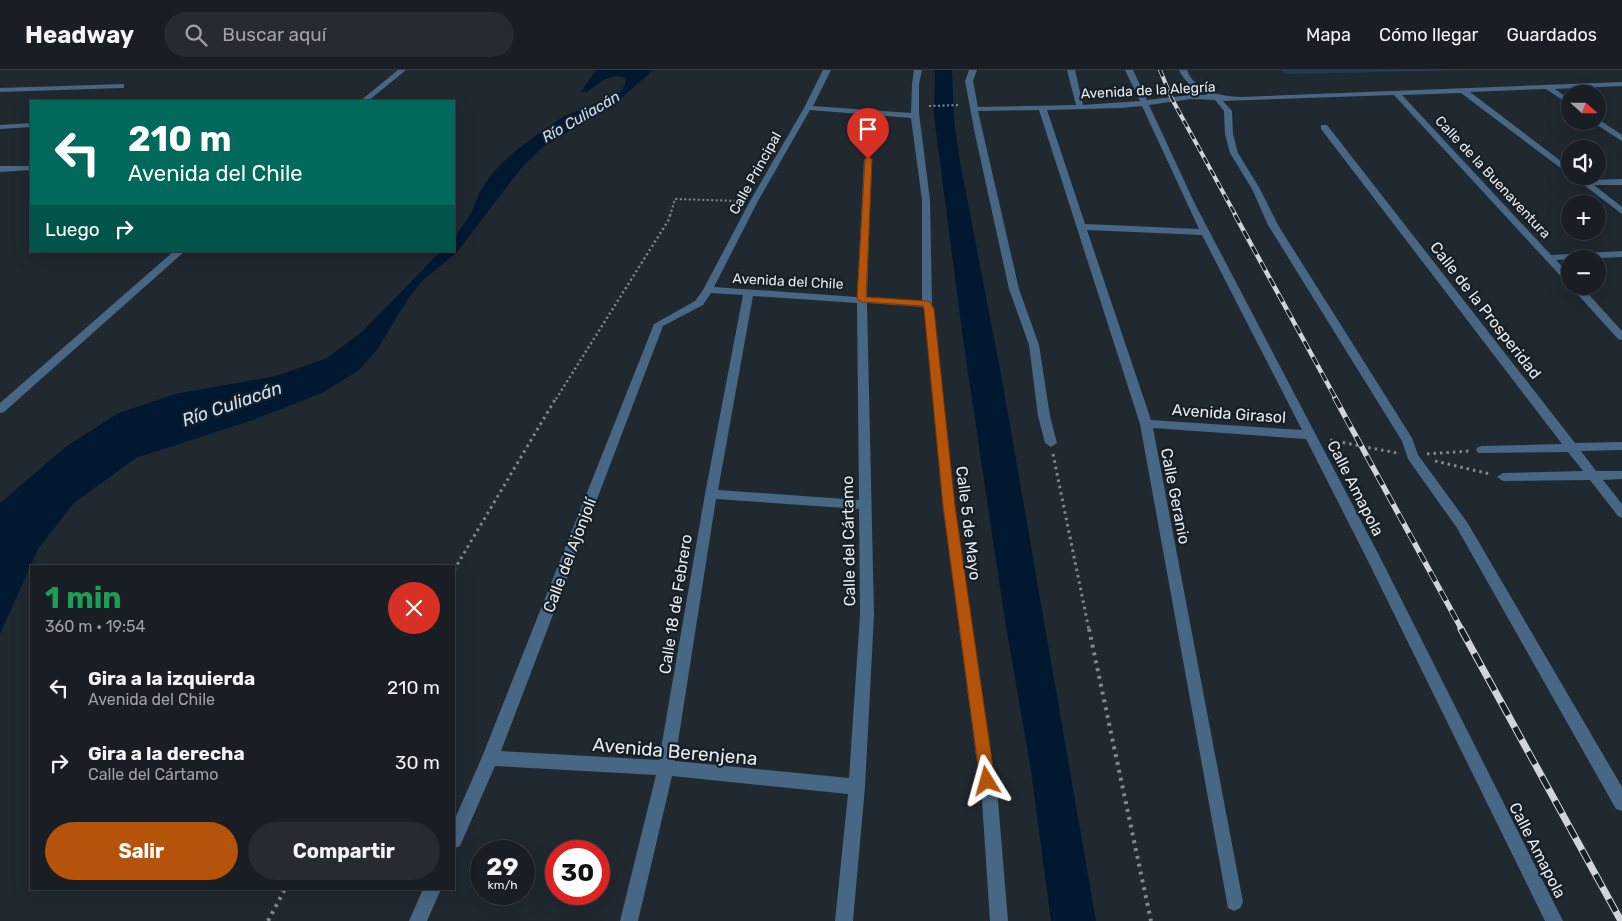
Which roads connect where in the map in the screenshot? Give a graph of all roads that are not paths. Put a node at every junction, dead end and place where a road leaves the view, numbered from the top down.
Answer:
1 (402, 70) edge
2 (827, 70) edge
3 (918, 70) edge
4 (973, 70) edge
5 (1071, 70) edge
6 (1129, 70) edge
7 (1183, 70) edge
8 (1622, 84) edge
9 (120, 86) dead end
10 (1546, 86) junction
11 (1461, 89) junction
12 (0, 90) edge
13 (1395, 92) junction
14 (1561, 97) edge
15 (1216, 98) junction
16 (365, 100) edge
17 (1145, 104) junction
18 (1080, 106) junction
19 (970, 107) junction
20 (1042, 107) junction
21 (808, 108) junction
22 (916, 116) junction
23 (30, 126) edge
24 (0, 127) edge
25 (1324, 127) dead end
26 (1606, 127) edge
27 (1622, 138) edge
28 (868, 159) dead end
29 (1561, 165) edge
30 (29, 168) dead end
31 (0, 170) edge
32 (1606, 182) edge
33 (1622, 182) edge
34 (1589, 185) edge
35 (1622, 211) edge
36 (1082, 227) junction
37 (1205, 232) junction
38 (179, 252) edge
39 (1622, 254) edge
40 (1549, 258) junction
41 (1561, 271) edge
42 (708, 290) junction
43 (749, 292) junction
44 (1583, 295) edge
45 (862, 299) junction
46 (927, 304) junction
47 (1622, 336) edge
48 (0, 409) edge
49 (1146, 424) junction
50 (1310, 435) junction
51 (1051, 443) road end
52 (1622, 446) edge
53 (1574, 448) junction
54 (1482, 450) road end
55 (1622, 475) edge
56 (1595, 476) junction
57 (1503, 477) dead end
58 (711, 494) junction
59 (864, 505) junction
60 (1622, 512) edge
61 (490, 758) junction
62 (666, 768) junction
63 (857, 787) junction
64 (1622, 803) edge
65 (455, 838) edge
66 (432, 890) edge
67 (1234, 902) dead end
68 (418, 921) edge
69 (629, 921) edge
70 (844, 921) edge
71 (999, 921) edge
72 (1554, 921) edge

1 - 16 street
2 - 21 street, Calle Principal
3 - 22 street, Calle 5 de Mayo
4 - 19 street
5 - 18 street
6 - 17 street, Calle Amapola
7 - 15 street
8 - 10 street, Avenida de la Alegría
9 - 12 street
10 - 11 street, Avenida de la Alegría
10 - 14 street
11 - 13 street, Avenida de la Alegría
11 - 29 street
13 - 15 street, Avenida de la Alegría
13 - 40 street, Calle de la Buenaventura
15 - 17 street, Avenida de la Alegría
15 - 64 street
17 - 18 street, Avenida de la Alegría
17 - 37 street, Calle Amapola
18 - 20 street, Avenida de la Alegría
19 - 20 street, Avenida de la Alegría
19 - 51 street
20 - 36 street, Calle Geranio
21 - 22 street
21 - 42 street, Calle Principal
22 - 46 street, Calle 5 de Mayo
23 - 24 street
25 - 53 street, Calle de la Prosperidad
26 - 27 street
28 - 45 street, Calle del Cártamo
30 - 31 street
32 - 33 street
34 - 35 street
36 - 37 street
36 - 49 street, Calle Geranio
37 - 50 street, Calle Amapola
38 - 48 street
39 - 40 street
40 - 41 street, Calle de la Buenaventura
42 - 43 street, Avenida del Chile
42 - 61 street, Calle del Ajonjolí
43 - 45 street, Avenida del Chile
43 - 58 street, Calle 18 de Febrero
44 - 47 street
45 - 46 street, Avenida del Chile
45 - 59 street, Calle del Cártamo
46 - 71 street, Calle 5 de Mayo
49 - 50 street, Avenida Girasol
49 - 67 street, Calle Geranio
50 - 72 street, Calle Amapola
52 - 53 street
53 - 54 street
53 - 56 street, Calle de la Prosperidad
55 - 56 street
56 - 57 street
56 - 60 street, Calle de la Prosperidad
58 - 59 street
58 - 62 street, Calle 18 de Febrero
59 - 63 street, Calle del Cártamo
61 - 62 street, Avenida Berenjena
61 - 65 street, Calle del Ajonjolí
62 - 63 street, Avenida Berenjena
62 - 69 street, Calle 18 de Febrero
63 - 70 street, Calle del Cártamo
66 - 68 street

